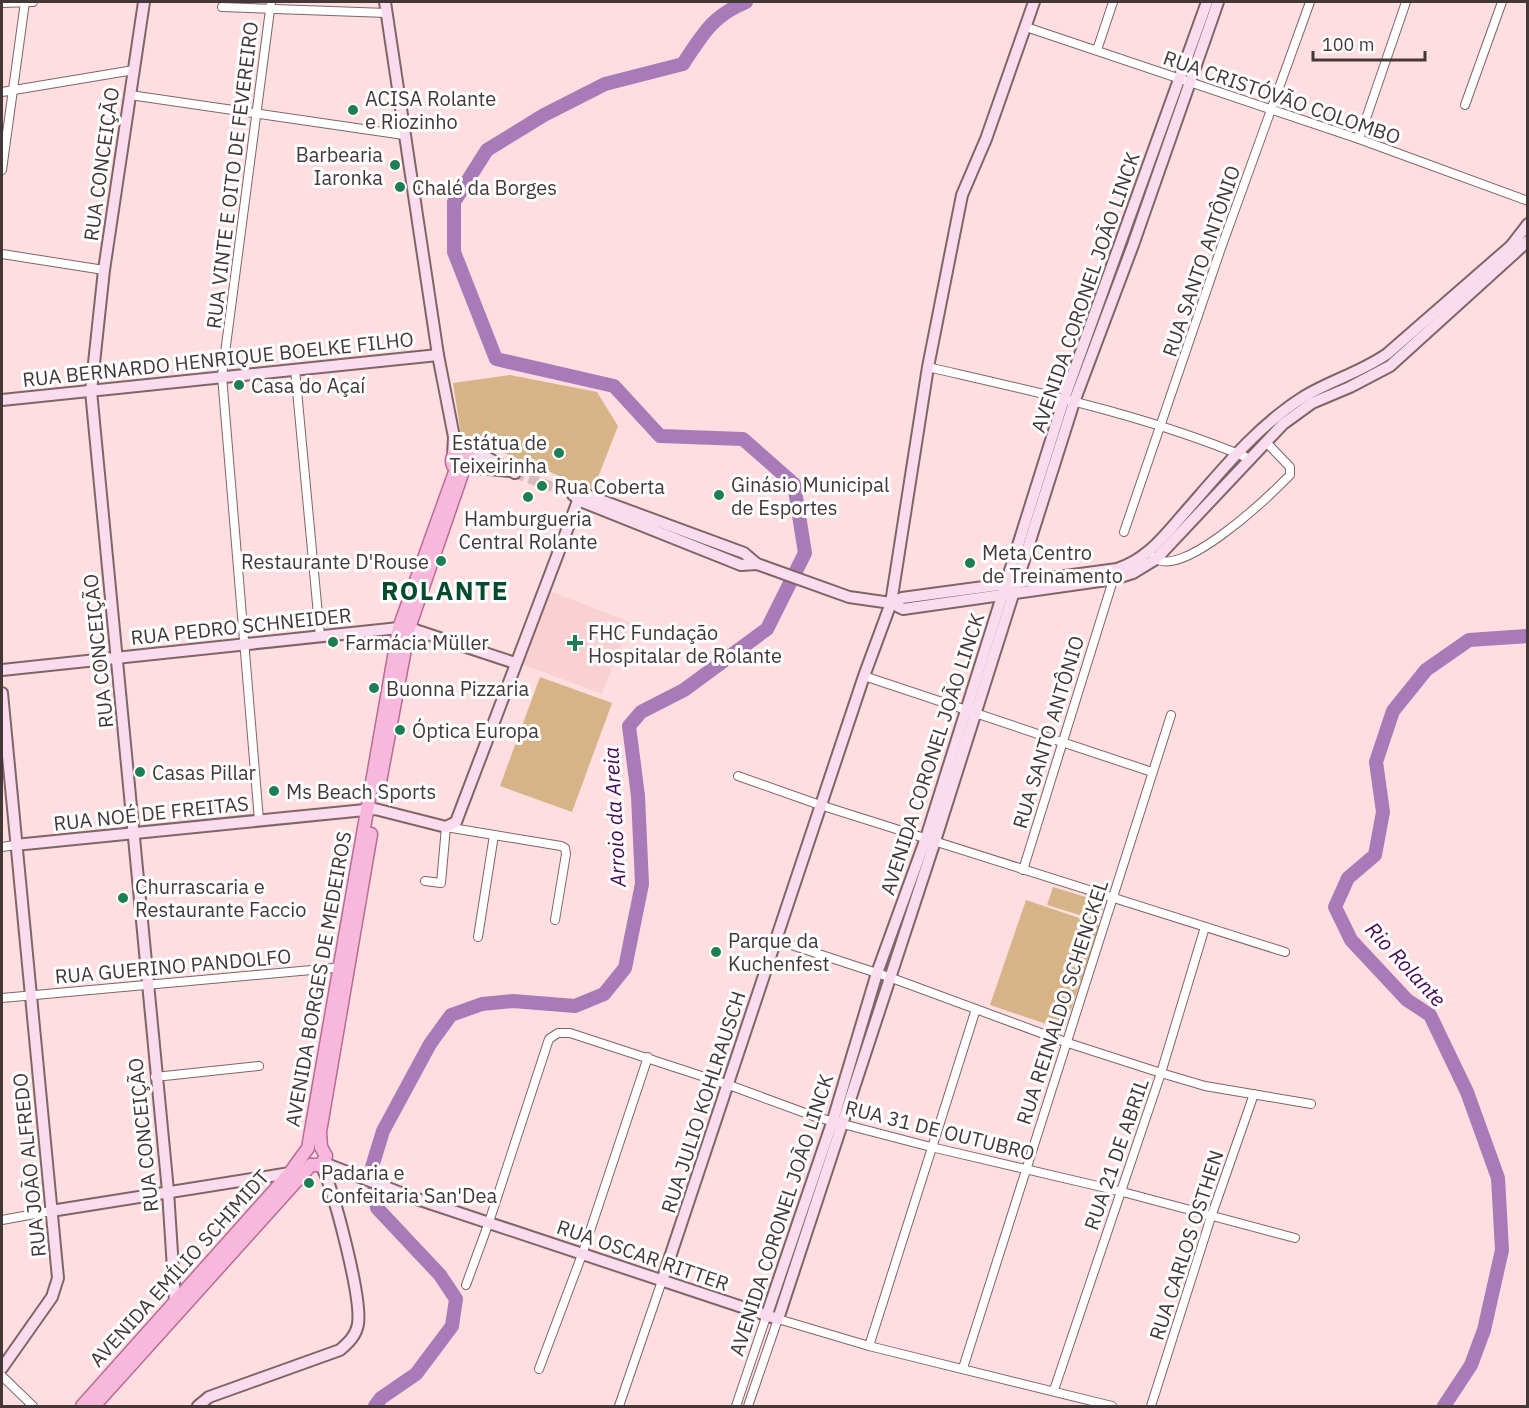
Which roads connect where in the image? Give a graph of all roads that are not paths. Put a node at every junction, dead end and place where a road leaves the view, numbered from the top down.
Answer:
1 (25, 2) edge
2 (33, 2) edge
3 (144, 2) edge
4 (1034, 2) edge
5 (1113, 2) edge
6 (1207, 2) edge
7 (1218, 2) edge
8 (1310, 2) edge
9 (1407, 2) edge
10 (1502, 2) edge
11 (2, 3) edge
12 (271, 5) edge
13 (222, 7) dead end
14 (386, 7) edge
15 (1026, 27) junction
16 (1097, 50) junction
17 (134, 70) junction
18 (1185, 81) junction
19 (13, 90) junction
20 (2, 92) edge
21 (130, 95) junction
22 (1465, 105) dead end
23 (1271, 110) junction
24 (256, 113) junction
25 (404, 135) junction
26 (1359, 139) junction
27 (2, 170) edge
28 (1527, 201) edge
29 (1527, 224) edge
30 (1527, 241) edge
31 (2, 254) edge
32 (104, 270) junction
33 (1464, 294) junction
34 (438, 355) junction
35 (928, 367) junction
36 (295, 369) junction
37 (222, 376) junction
38 (91, 391) junction
39 (2, 400) edge
40 (1069, 401) junction
41 (1162, 427) junction
42 (1266, 442) junction
43 (1236, 453) junction
44 (1248, 458) junction
45 (462, 461) junction
46 (513, 472) tunnel mouth
47 (1124, 532) dead end
48 (1153, 555) junction
49 (1115, 574) junction
50 (1010, 589) junction
51 (891, 603) junction
52 (404, 628) junction
53 (320, 636) junction
54 (243, 644) junction
55 (117, 657) junction
56 (515, 663) junction
57 (2, 670) edge
58 (864, 676) junction
59 (2, 693) edge
60 (969, 713) junction
61 (1171, 716) dead end
62 (1061, 742) junction
63 (1152, 772) junction
64 (738, 776) dead end
65 (820, 805) junction
66 (371, 810) junction
67 (259, 820) junction
68 (446, 827) junction
69 (133, 832) junction
70 (494, 835) junction
71 (931, 840) junction
72 (15, 845) junction
73 (2, 847) edge
74 (1023, 870) junction
75 (425, 881) dead end
76 (1112, 898) junction
77 (555, 920) dead end
78 (1205, 927) junction
79 (478, 937) dead end
80 (776, 940) junction
81 (1285, 952) dead end
82 (344, 967) junction
83 (877, 973) junction
84 (889, 977) junction
85 (147, 985) junction
86 (30, 995) junction
87 (2, 998) edge
88 (976, 1010) junction
89 (1068, 1043) junction
90 (648, 1058) junction
91 (259, 1066) dead end
92 (1161, 1073) junction
93 (155, 1077) junction
94 (729, 1085) junction
95 (1254, 1094) junction
96 (1311, 1104) dead end
97 (838, 1121) junction
98 (931, 1147) junction
99 (316, 1157) junction
100 (1025, 1170) junction
101 (290, 1173) junction
102 (168, 1191) junction
103 (1119, 1191) junction
104 (51, 1211) junction
105 (1211, 1217) junction
106 (2, 1220) edge
107 (254, 1220) junction
108 (489, 1222) junction
109 (1295, 1238) dead end
110 (583, 1252) junction
111 (663, 1278) junction
112 (466, 1285) dead end
113 (179, 1304) junction
114 (766, 1317) junction
115 (778, 1319) junction
116 (869, 1346) junction
117 (2, 1368) edge
118 (963, 1368) junction
119 (539, 1370) dead end
120 (2, 1376) edge
121 (1054, 1390) junction
122 (33, 1407) edge
123 (82, 1407) edge
124 (94, 1407) edge
125 (198, 1407) edge
126 (619, 1407) edge
127 (736, 1407) edge
128 (748, 1407) edge
129 (1112, 1407) edge
130 (1151, 1407) edge

1 - 2 street
1 - 11 street
1 - 19 street
3 - 17 main road, RUA CONCEIÇÃO
4 - 15 main road, RUA JULIO KOHLRAUSCH
5 - 16 street
6 - 18 main road
7 - 18 main road
8 - 23 street, RUA SANTO ANTÔNIO
9 - 26 street
10 - 22 street
12 - 13 street
12 - 14 street
12 - 24 street, RUA VINTE E OITO DE FEVEREIRO
14 - 25 main road
15 - 16 street, RUA CRISTÓVÃO COLOMBO
15 - 35 main road, RUA JULIO KOHLRAUSCH
16 - 18 street, RUA CRISTÓVÃO COLOMBO
17 - 19 street
17 - 21 main road, RUA CONCEIÇÃO
18 - 23 street, RUA CRISTÓVÃO COLOMBO
18 - 40 main road, AVENIDA CORONEL JOÃO LINCK
19 - 20 street
19 - 27 street
21 - 24 street
21 - 32 main road, RUA CONCEIÇÃO
23 - 26 street, RUA CRISTÓVÃO COLOMBO
23 - 41 street, RUA SANTO ANTÔNIO
24 - 25 street
24 - 37 street, RUA VINTE E OITO DE FEVEREIRO
25 - 34 main road
26 - 28 street, RUA CRISTÓVÃO COLOMBO
29 - 33 main road
30 - 33 main road
31 - 32 street
32 - 38 main road, RUA CONCEIÇÃO
33 - 42 main road
33 - 43 main road
34 - 36 main road, RUA BERNARDO HENRIQUE BOELKE FILHO
34 - 45 main road
35 - 40 street
35 - 51 main road, RUA JULIO KOHLRAUSCH
36 - 37 main road, RUA BERNARDO HENRIQUE BOELKE FILHO
36 - 53 street
37 - 38 main road, RUA BERNARDO HENRIQUE BOELKE FILHO
37 - 54 street, RUA VINTE E OITO DE FEVEREIRO
38 - 39 main road, RUA BERNARDO HENRIQUE BOELKE FILHO
38 - 55 main road, RUA CONCEIÇÃO
40 - 41 street
40 - 50 main road, AVENIDA CORONEL JOÃO LINCK
41 - 43 street
41 - 47 street, RUA SANTO ANTÔNIO
42 - 44 main road
42 - 48 street
43 - 44 street
43 - 48 main road
44 - 48 main road
45 - 46 main road
45 - 52 main road, AVENIDA BORGES DE MEDEIROS
48 - 49 main road
49 - 50 main road
49 - 62 street, RUA SANTO ANTÔNIO
50 - 51 main road
50 - 60 main road, AVENIDA CORONEL JOÃO LINCK
51 - 56 main road
51 - 58 main road, RUA JULIO KOHLRAUSCH
52 - 53 main road, RUA PEDRO SCHNEIDER
52 - 56 main road, RUA PEDRO SCHNEIDER
52 - 66 main road, AVENIDA BORGES DE MEDEIROS
53 - 54 main road, RUA PEDRO SCHNEIDER
54 - 55 main road, RUA PEDRO SCHNEIDER
54 - 67 street, RUA VINTE E OITO DE FEVEREIRO
55 - 57 main road, RUA PEDRO SCHNEIDER
55 - 69 main road, RUA CONCEIÇÃO
56 - 68 main road
58 - 60 street
58 - 65 main road, RUA JULIO KOHLRAUSCH
59 - 72 main road, RUA JOÃO ALFREDO
60 - 62 street
60 - 71 main road, AVENIDA CORONEL JOÃO LINCK
61 - 63 street, RUA REINALDO SCHENCKEL
62 - 63 street
62 - 74 street, RUA SANTO ANTÔNIO
63 - 76 street, RUA REINALDO SCHENCKEL
64 - 65 street
65 - 71 street
65 - 80 main road, RUA JULIO KOHLRAUSCH
66 - 67 main road, RUA NOÉ DE FREITAS
66 - 68 main road, RUA NOÉ DE FREITAS
66 - 82 main road, AVENIDA BORGES DE MEDEIROS
67 - 69 main road, RUA NOÉ DE FREITAS
68 - 70 street
68 - 75 street
69 - 72 main road, RUA NOÉ DE FREITAS
69 - 85 main road, RUA CONCEIÇÃO
70 - 77 street
70 - 79 street
71 - 74 street
71 - 83 main road, AVENIDA CORONEL JOÃO LINCK
71 - 84 main road, AVENIDA CORONEL JOÃO LINCK
72 - 73 street, RUA NOÉ DE FREITAS
72 - 86 main road, RUA JOÃO ALFREDO
74 - 76 street
76 - 78 street
76 - 89 street, RUA REINALDO SCHENCKEL
78 - 81 street
78 - 92 street, RUA 21 DE ABRIL
80 - 83 street
80 - 94 main road, RUA JULIO KOHLRAUSCH
82 - 85 street, RUA GUERINO PANDOLFO
82 - 99 main road, AVENIDA BORGES DE MEDEIROS
83 - 84 street
83 - 97 main road, AVENIDA CORONEL JOÃO LINCK
84 - 88 street
84 - 97 main road, AVENIDA CORONEL JOÃO LINCK
85 - 86 street, RUA GUERINO PANDOLFO
85 - 93 main road, RUA CONCEIÇÃO
86 - 87 street, RUA GUERINO PANDOLFO
86 - 104 main road, RUA JOÃO ALFREDO
88 - 89 street
88 - 98 street
89 - 92 street
89 - 100 street, RUA REINALDO SCHENCKEL
90 - 94 street, RUA 31 DE OUTUBRO
90 - 108 street, RUA 31 DE OUTUBRO
90 - 110 street
91 - 93 street
92 - 95 street
92 - 103 street, RUA 21 DE ABRIL
93 - 102 main road, RUA CONCEIÇÃO
94 - 97 street, RUA 31 DE OUTUBRO
94 - 111 main road, RUA JULIO KOHLRAUSCH
95 - 96 street
95 - 105 street, RUA CARLOS OSTHEN
97 - 98 street, RUA 31 DE OUTUBRO
97 - 114 main road, AVENIDA CORONEL JOÃO LINCK
97 - 115 main road, AVENIDA CORONEL JOÃO LINCK
98 - 100 street, RUA 31 DE OUTUBRO
98 - 116 street
99 - 101 main road, AVENIDA EMÍLIO SCHIMIDT
99 - 107 main road, AVENIDA EMÍLIO SCHIMIDT
99 - 108 main road, RUA OSCAR RITTER
99 - 125 main road
100 - 103 street, RUA 31 DE OUTUBRO
100 - 118 street, RUA REINALDO SCHENCKEL
101 - 102 main road
101 - 107 main road, AVENIDA EMÍLIO SCHIMIDT
102 - 104 main road
102 - 113 main road, RUA CONCEIÇÃO
103 - 105 street, RUA 31 DE OUTUBRO
103 - 121 street, RUA 21 DE ABRIL
104 - 106 street
104 - 117 main road, RUA JOÃO ALFREDO
105 - 109 street, RUA 31 DE OUTUBRO
105 - 130 street, RUA CARLOS OSTHEN
107 - 113 main road, AVENIDA EMÍLIO SCHIMIDT
108 - 110 main road, RUA OSCAR RITTER
108 - 112 street
110 - 111 main road, RUA OSCAR RITTER
110 - 119 street
111 - 114 main road, RUA OSCAR RITTER
111 - 126 street, RUA JULIO KOHLRAUSCH
113 - 123 main road, AVENIDA EMÍLIO SCHIMIDT
113 - 124 main road, AVENIDA EMÍLIO SCHIMIDT
114 - 115 main road, RUA OSCAR RITTER
114 - 127 street, AVENIDA CORONEL JOÃO LINCK
115 - 116 street, RUA OSCAR RITTER
115 - 128 street, AVENIDA CORONEL JOÃO LINCK
116 - 118 street, RUA OSCAR RITTER
118 - 121 street, RUA OSCAR RITTER
120 - 122 street
121 - 129 street, RUA OSCAR RITTER

